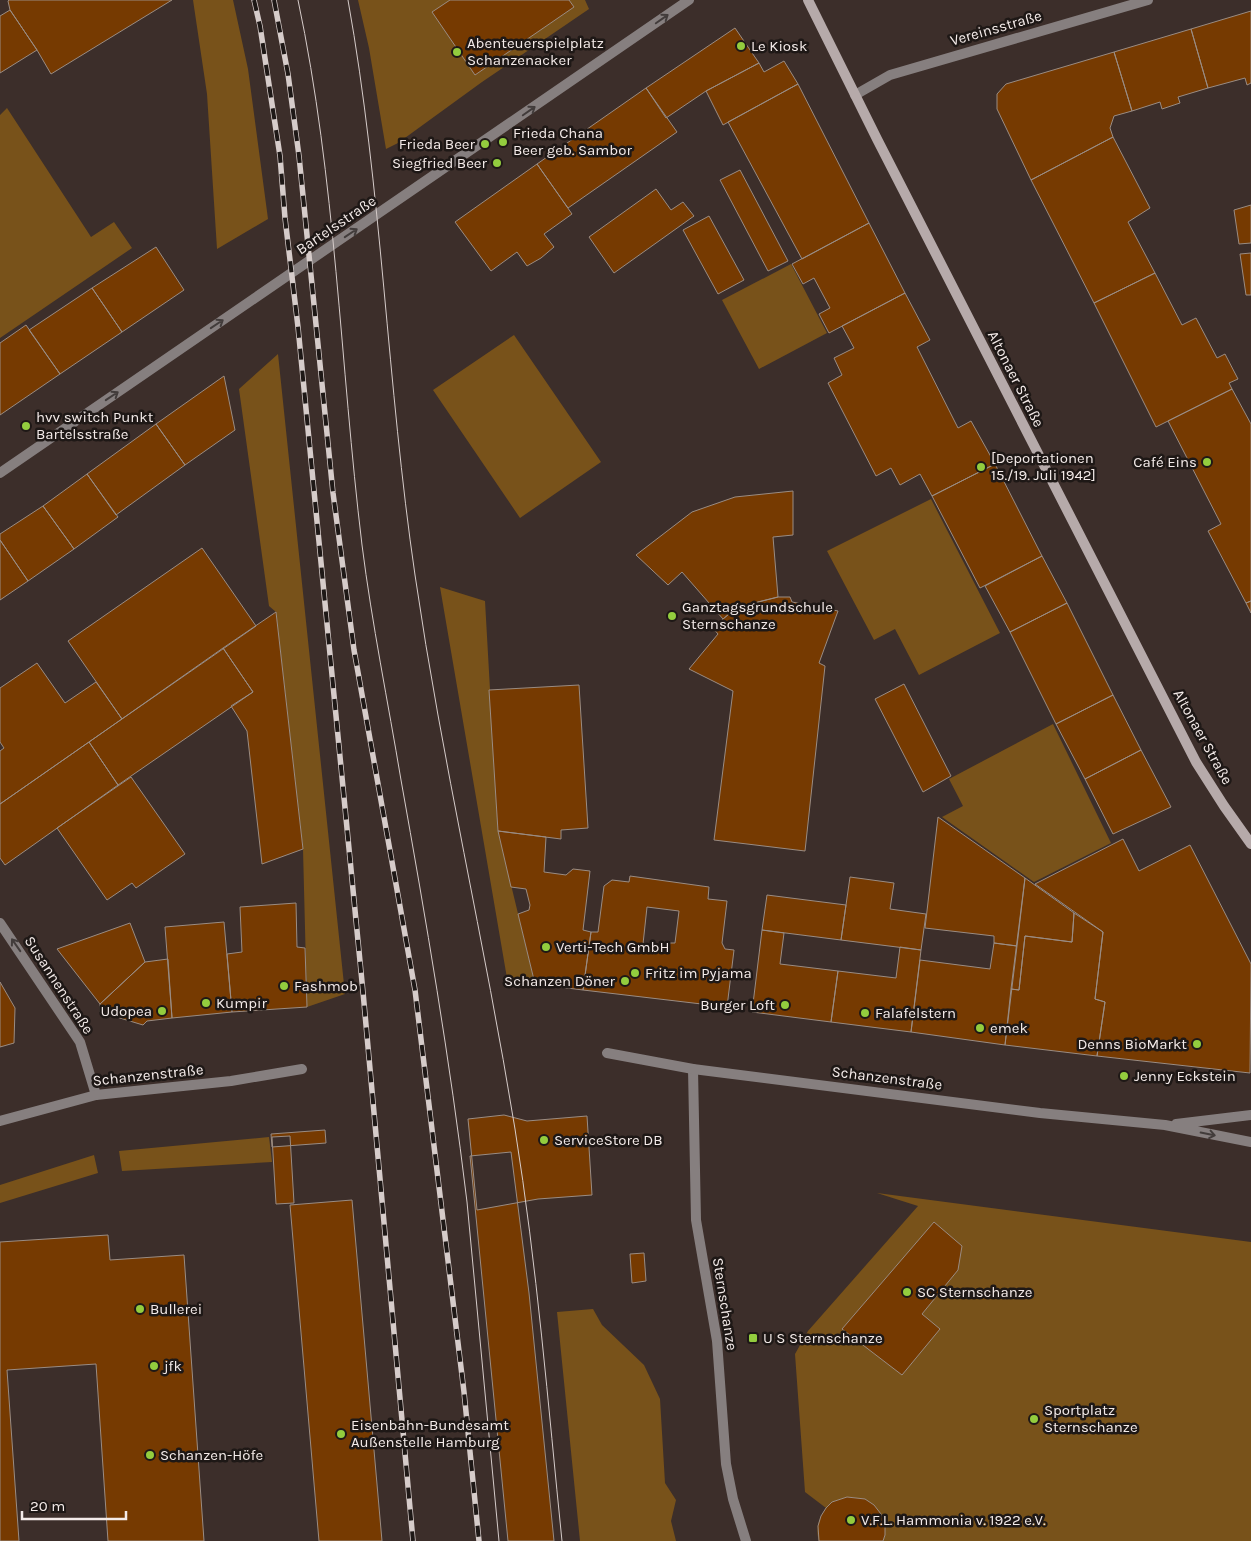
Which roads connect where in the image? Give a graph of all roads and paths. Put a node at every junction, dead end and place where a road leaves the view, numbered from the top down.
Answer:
1 (689, 0) edge
2 (808, 0) edge
3 (1148, 0) edge
4 (855, 95) junction
5 (0, 473) edge
6 (1251, 844) edge
7 (0, 923) edge
8 (607, 1053) dead end
9 (302, 1069) dead end
10 (693, 1069) junction
11 (96, 1094) junction
12 (1251, 1115) edge
13 (0, 1121) edge
14 (1165, 1125) junction
15 (1251, 1142) edge
16 (746, 1541) edge

5 -> 1 street, Bartelsstraße
2 - 4 main road, Altonaer Straße
3 - 4 street, Vereinsstraße
4 - 6 main road, Altonaer Straße
11 -> 7 street, Susannenstraße
8 - 10 street, Schanzenstraße
9 - 11 street, Schanzenstraße
10 - 14 street, Schanzenstraße
10 - 16 street, Sternschanze
11 - 13 street, Schanzenstraße
12 - 14 street, Schanzenstraße
14 -> 15 street, Schanzenstraße

